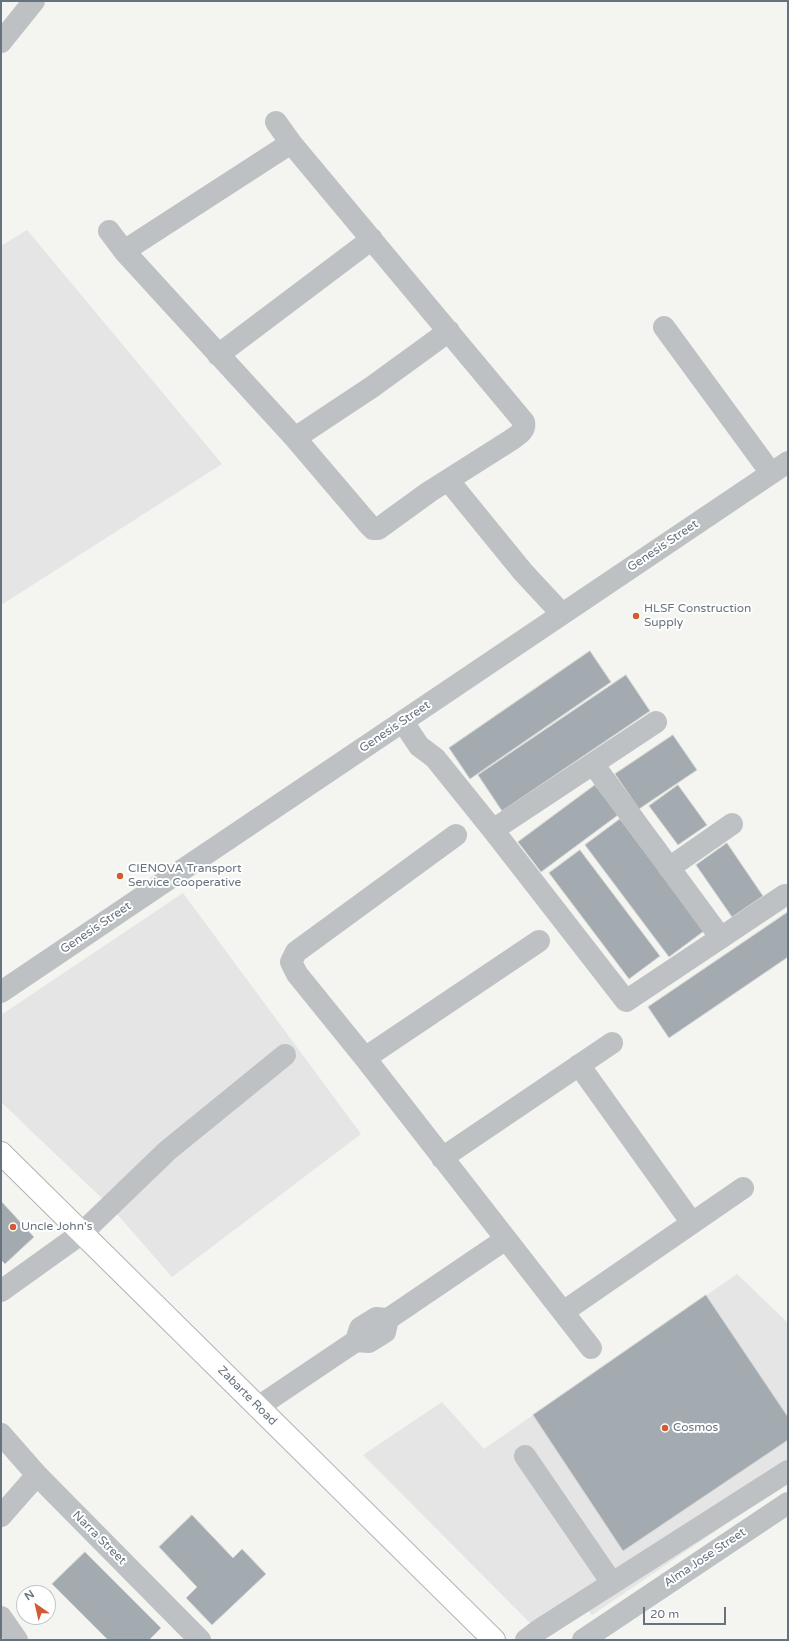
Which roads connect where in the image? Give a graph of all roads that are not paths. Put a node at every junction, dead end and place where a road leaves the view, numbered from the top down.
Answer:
1 (34, 1) edge
2 (1, 42) edge
3 (276, 122) dead end
4 (291, 143) junction
5 (109, 231) dead end
6 (372, 238) junction
7 (124, 251) junction
8 (664, 327) dead end
9 (449, 331) junction
10 (218, 355) junction
11 (295, 438) junction
12 (779, 468) edge
13 (448, 480) junction
14 (562, 614) junction
15 (408, 718) junction
16 (656, 722) dead end
17 (593, 764) junction
18 (732, 824) dead end
19 (493, 830) junction
20 (456, 835) dead end
21 (670, 868) junction
22 (785, 895) dead end
23 (721, 938) junction
24 (539, 941) dead end
25 (1, 992) edge
26 (612, 1043) dead end
27 (285, 1054) dead end
28 (365, 1058) junction
29 (579, 1065) junction
30 (1, 1153) edge
31 (442, 1158) junction
32 (743, 1188) dead end
33 (692, 1223) junction
34 (82, 1233) junction
35 (506, 1239) junction
36 (1, 1291) edge
37 (563, 1312) junction
38 (591, 1348) dead end
39 (258, 1407) junction
40 (1, 1434) edge
41 (525, 1456) dead end
42 (788, 1471) edge
43 (37, 1475) junction
44 (788, 1503) edge
45 (1, 1516) edge
46 (612, 1583) junction
47 (1, 1617) edge
48 (17, 1640) edge
49 (200, 1640) edge
50 (494, 1640) edge
51 (526, 1640) edge
52 (583, 1640) edge

1 - 2 street
3 - 4 street
4 - 6 street
4 - 7 street
5 - 7 street
6 - 9 street
6 - 10 street
7 - 10 street
8 - 12 street
9 - 11 street
9 - 13 street
10 - 11 street
11 - 13 street
12 - 14 street, Genesis Street
13 - 14 street
14 - 15 street, Genesis Street
15 - 19 street
15 - 25 street, Genesis Street
16 - 17 street
17 - 19 street
17 - 21 street
18 - 21 street
19 - 23 street
20 - 28 street
21 - 23 street
22 - 23 street
24 - 28 street
26 - 29 street
27 - 34 street
28 - 31 street
29 - 31 street
29 - 33 street
30 - 34 main road, Zabarte Road
31 - 35 street
32 - 33 street
33 - 37 street
34 - 36 street
34 - 39 main road, Zabarte Road
35 - 37 street
35 - 39 street
37 - 38 street
39 - 50 main road, Zabarte Road
40 - 43 street, Narra Street
41 - 46 street
42 - 46 street
43 - 45 street
43 - 49 street, Narra Street
44 - 52 street, Alma Jose Street
46 - 51 street
47 - 48 street

